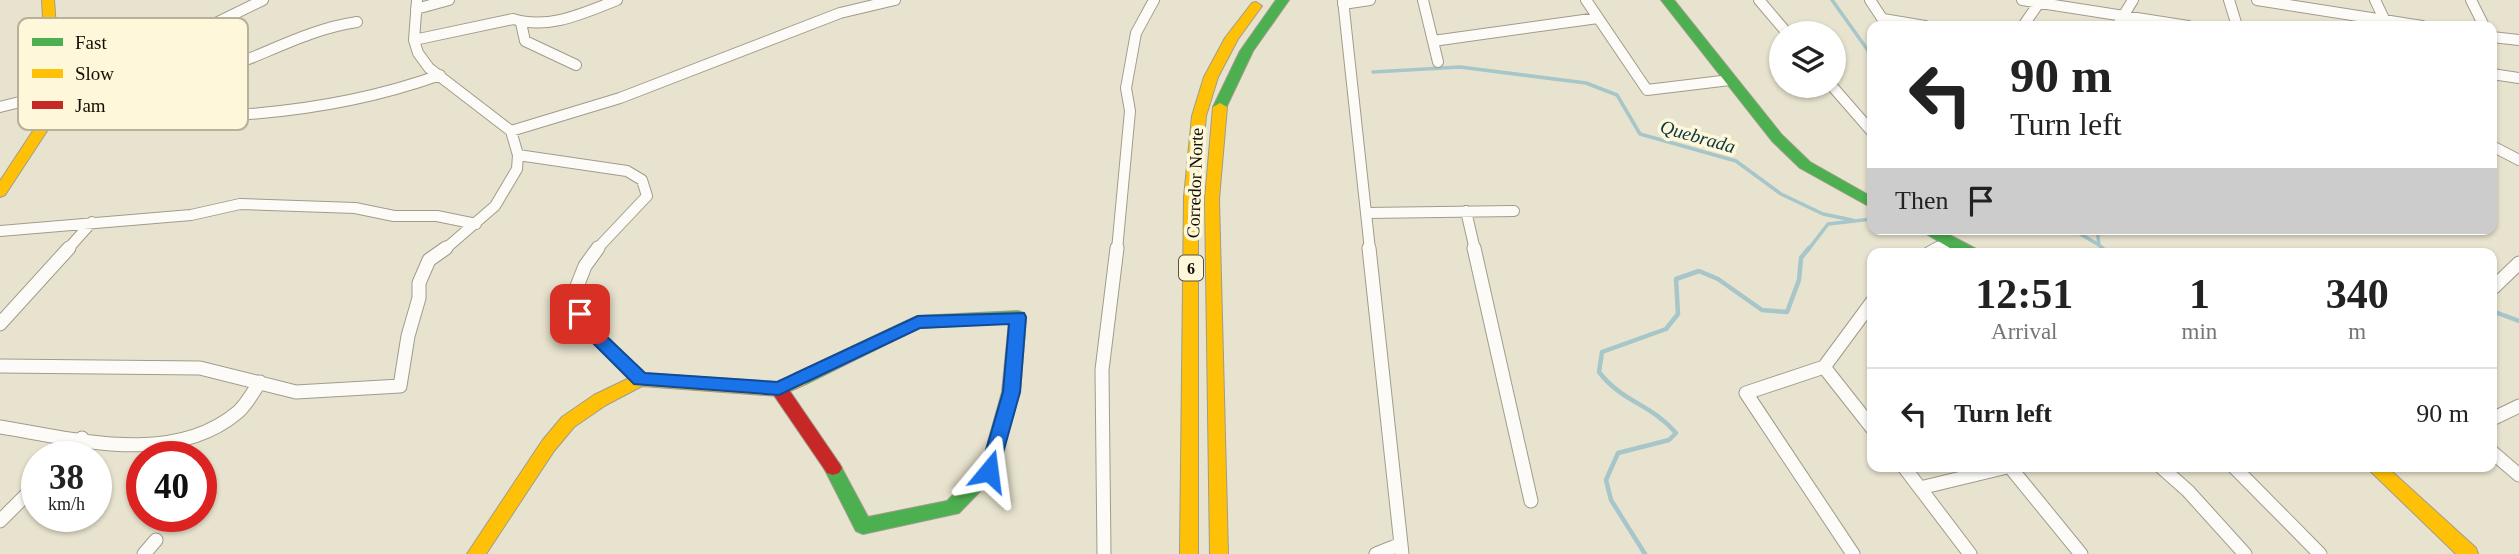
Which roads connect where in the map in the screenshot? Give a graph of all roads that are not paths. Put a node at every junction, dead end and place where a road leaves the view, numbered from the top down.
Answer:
1 (48, 0) edge
2 (263, 0) edge
3 (449, 0) edge
4 (617, 0) edge
5 (895, 0) edge
6 (1154, 0) edge
7 (1261, 0) edge
8 (1283, 0) edge
9 (1370, 0) edge
10 (1423, 0) edge
11 (1586, 0) edge
12 (1667, 0) edge
13 (1759, 0) edge
14 (1870, 0) edge
15 (2022, 0) edge
16 (2133, 0) edge
17 (2229, 0) edge
18 (2257, 0) edge
19 (2375, 0) edge
20 (2471, 0) edge
21 (1343, 2) edge
22 (2040, 2) edge
23 (2298, 3) edge
24 (416, 5) edge
25 (2123, 16) junction
26 (49, 18) edge
27 (226, 18) edge
28 (1598, 18) junction
29 (1777, 21) edge
30 (1884, 21) edge
31 (2027, 21) edge
32 (2120, 21) edge
33 (2156, 21) edge
34 (2235, 21) edge
35 (2377, 21) edge
36 (2385, 21) edge
37 (2482, 21) edge
38 (357, 22) dead end
39 (521, 23) junction
40 (2497, 38) edge
41 (414, 40) junction
42 (2519, 40) edge
43 (1433, 41) junction
44 (248, 57) edge
45 (1438, 62) dead end
46 (576, 65) dead end
47 (439, 75) junction
48 (2497, 75) edge
49 (2519, 78) edge
50 (1730, 80) junction
51 (1842, 98) edge
52 (18, 103) edge
53 (0, 107) edge
54 (248, 113) edge
55 (1867, 126) edge
56 (42, 130) edge
57 (511, 131) junction
58 (2497, 149) edge
59 (518, 155) junction
60 (2519, 160) edge
61 (0, 192) edge
62 (1867, 200) edge
63 (1466, 211) junction
64 (1514, 211) dead end
65 (1367, 214) junction
66 (92, 222) junction
67 (476, 224) junction
68 (0, 231) edge
69 (1937, 235) edge
70 (1950, 242) junction
71 (1939, 248) edge
72 (1962, 248) edge
73 (2519, 263) edge
74 (2497, 284) edge
75 (1867, 309) edge
76 (0, 324) edge
77 (0, 366) edge
78 (1824, 367) junction
79 (640, 379) junction
80 (260, 382) junction
81 (779, 389) junction
82 (2519, 406) edge
83 (2497, 417) edge
84 (1867, 422) edge
85 (0, 427) edge
86 (82, 438) junction
87 (79, 441) edge
88 (2497, 456) edge
89 (1908, 472) edge
90 (1987, 472) edge
91 (2012, 472) edge
92 (2167, 472) edge
93 (2240, 472) edge
94 (2380, 472) edge
95 (2519, 475) edge
96 (1920, 488) junction
97 (21, 500) edge
98 (1531, 501) dead end
99 (0, 521) edge
100 (156, 540) dead end
101 (1402, 549) edge
102 (1219, 550) edge
103 (2464, 553) edge
104 (144, 554) edge
105 (476, 554) edge
106 (1104, 554) edge
107 (1189, 554) edge
108 (1376, 554) edge
109 (1853, 554) edge
110 (1969, 554) edge
111 (2081, 554) edge
112 (2245, 554) edge
113 (2320, 554) edge

1 - 26 main road
2 - 27 street
3 - 24 street
4 - 39 street
5 - 57 street
6 - 106 street
7 - 107 main road, Corredor Norte / 6
8 - 102 main road, Corredor Norte / 6
9 - 21 street
10 - 43 street
11 - 28 street
12 - 50 main road
13 - 29 street
14 - 30 street
15 - 22 street
16 - 25 street
17 - 34 street
18 - 23 street
19 - 36 street
20 - 37 street
21 - 65 street
22 - 25 street
22 - 31 street
23 - 35 street
24 - 41 street
25 - 32 street
25 - 33 street
28 - 43 street
28 - 50 street
38 - 44 street
39 - 41 street
39 - 46 street
40 - 42 street
41 - 47 street
43 - 45 street
47 - 54 street
47 - 57 street
48 - 49 street
50 - 62 main road
51 - 55 street
52 - 53 street
56 - 61 main road
57 - 59 street
58 - 60 street
59 - 67 street
59 - 79 street
63 - 64 street
63 - 65 street
63 - 98 street
65 - 101 street
66 - 67 street
66 - 68 street
66 - 76 street
67 - 80 street
69 - 70 main road
70 - 71 street
70 - 72 main road
73 - 74 street
75 - 78 street
77 - 80 street
78 - 84 street
78 - 109 street
79 - 81 main road
79 - 105 main road
80 - 86 street
81 - 81 main road
82 - 83 street
85 - 86 street
86 - 87 street
88 - 95 street
89 - 96 street
90 - 96 street
91 - 111 street
92 - 112 street
93 - 113 street
94 - 103 main road
96 - 110 street
97 - 99 street
100 - 104 street
101 - 108 street

